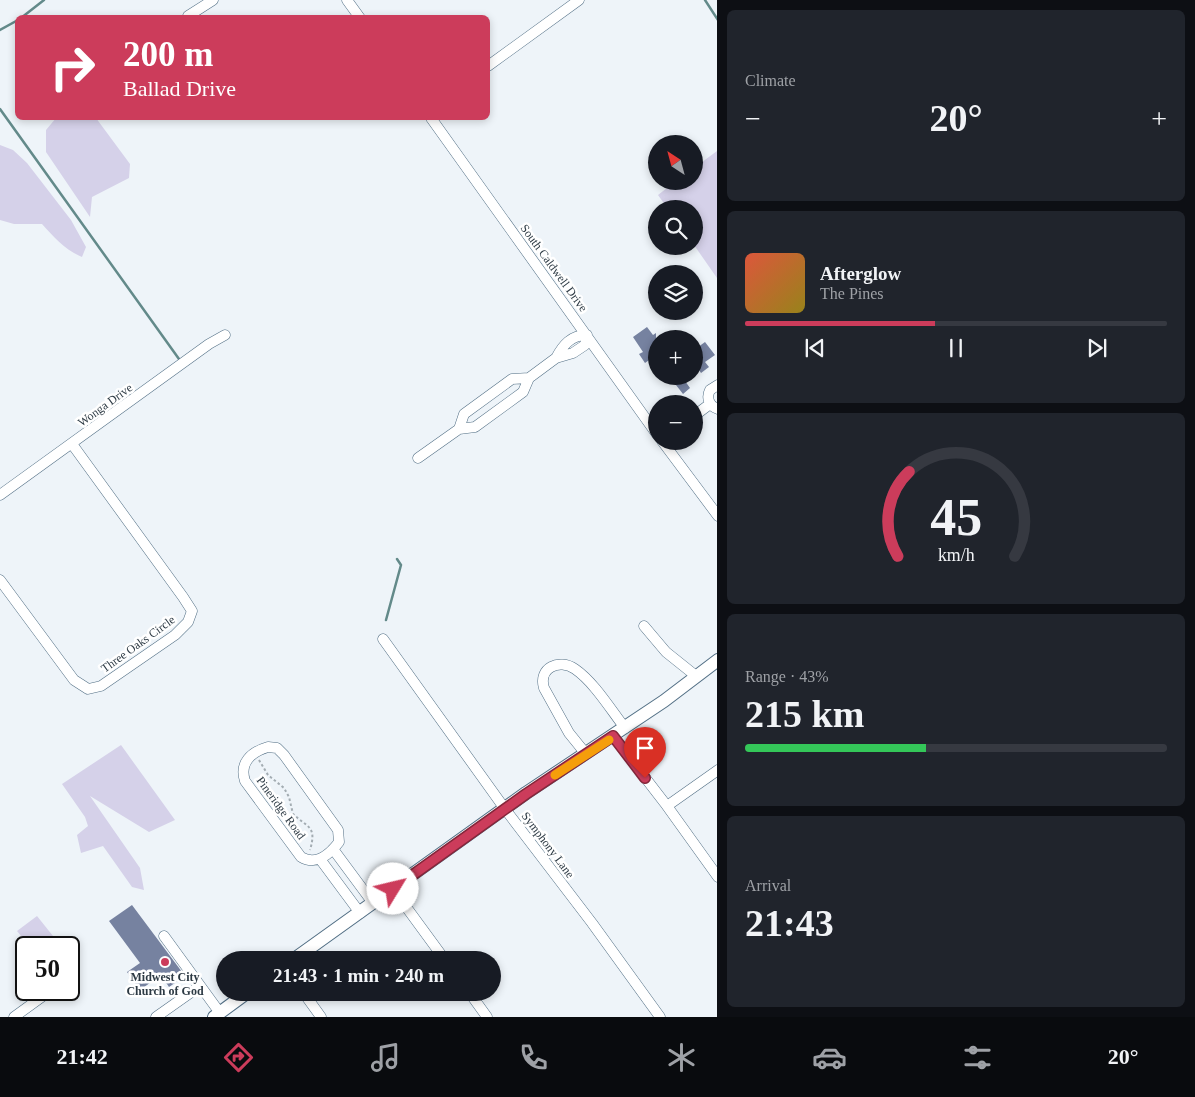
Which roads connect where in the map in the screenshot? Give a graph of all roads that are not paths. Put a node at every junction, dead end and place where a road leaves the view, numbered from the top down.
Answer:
1 (213, 0) edge
2 (347, 0) edge
3 (579, 0) edge
4 (190, 15) edge
5 (358, 15) edge
6 (490, 65) edge
7 (433, 120) edge
8 (225, 335) dead end
9 (587, 335) junction
10 (566, 343) junction
11 (573, 353) junction
12 (556, 358) junction
13 (529, 378) junction
14 (717, 385) edge
15 (714, 407) edge
16 (648, 422) edge
17 (459, 429) junction
18 (72, 444) junction
19 (669, 450) edge
20 (418, 458) dead end
21 (0, 495) edge
22 (717, 515) edge
23 (0, 580) edge
24 (644, 626) dead end
25 (383, 639) dead end
26 (717, 661) edge
27 (696, 676) junction
28 (624, 728) junction
29 (613, 736) junction
30 (586, 754) junction
31 (717, 771) edge
32 (667, 806) junction
33 (505, 809) junction
34 (333, 849) junction
35 (317, 855) junction
36 (349, 872) junction
37 (717, 876) edge
38 (337, 882) junction
39 (393, 889) junction
40 (373, 904) junction
41 (360, 913) junction
42 (164, 936) dead end
43 (306, 951) edge
44 (438, 951) edge
45 (200, 986) junction
46 (36, 1001) edge
47 (236, 1001) edge
48 (309, 1001) edge
49 (475, 1001) edge
50 (217, 1015) edge
51 (14, 1017) edge
52 (156, 1017) edge
53 (321, 1017) edge
54 (487, 1017) edge
55 (660, 1017) edge

1 - 4 street
2 - 5 street
3 - 6 street
7 - 9 street, South Caldwell Drive
8 - 18 street, Wonga Drive
9 - 10 street
9 - 11 street
9 - 16 street, South Caldwell Drive
10 - 11 street
10 - 12 street
11 - 12 street
12 - 13 street
13 - 17 street
13 - 17 street
14 - 15 street
17 - 20 street
18 - 21 street, Wonga Drive
18 - 23 street, Three Oaks Circle
19 - 22 street
24 - 27 street
25 - 33 street, Symphony Lane
26 - 27 main road
27 - 28 main road
28 - 29 main road
28 - 30 street
29 - 30 main road
29 - 32 street
30 - 33 main road
31 - 32 street
32 - 37 street
33 - 39 main road
33 - 55 street, Symphony Lane
34 - 35 street
34 - 35 street, Pineridge Road
34 - 36 street
35 - 38 street
36 - 38 street
36 - 40 street
38 - 41 street
39 - 40 main road
39 - 44 street
40 - 41 main road
41 - 43 main road
42 - 45 street
45 - 50 street
45 - 52 street
46 - 51 street
47 - 50 main road
48 - 53 street
49 - 54 street

